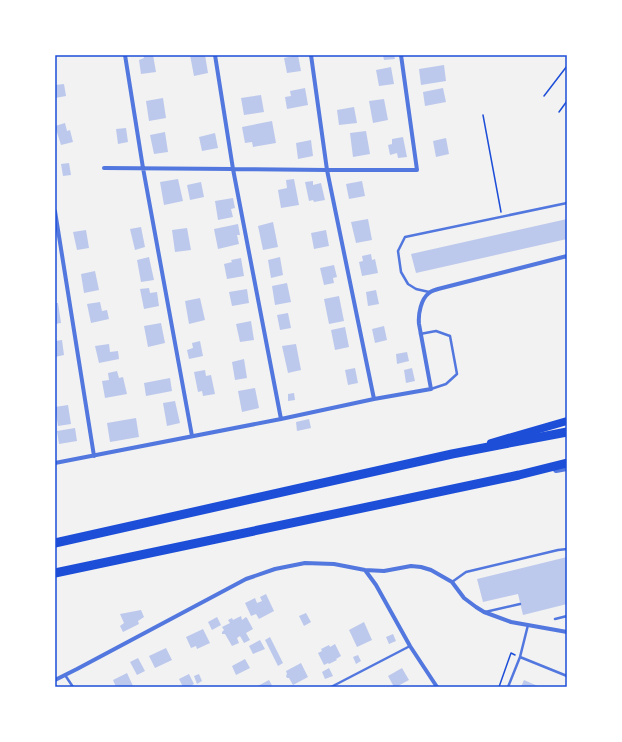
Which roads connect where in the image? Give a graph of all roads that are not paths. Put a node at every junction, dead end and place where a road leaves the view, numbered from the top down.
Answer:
1 (125, 55) edge
2 (215, 55) edge
3 (311, 55) edge
4 (401, 55) edge
5 (104, 168) dead end
6 (143, 168) junction
7 (233, 169) junction
8 (327, 170) junction
9 (567, 203) edge
10 (55, 211) edge
11 (567, 256) edge
12 (429, 292) junction
13 (420, 334) junction
14 (431, 389) junction
15 (374, 399) junction
16 (282, 419) junction
17 (567, 422) edge
18 (567, 432) edge
19 (192, 436) junction
20 (452, 454) junction
21 (94, 456) junction
22 (55, 463) edge
23 (567, 463) edge
24 (567, 468) edge
25 (519, 476) junction
26 (55, 544) edge
27 (567, 549) edge
28 (365, 570) junction
29 (55, 573) edge
30 (452, 582) junction
31 (520, 604) dead end
32 (484, 612) junction
33 (567, 616) edge
34 (555, 619) dead end
35 (528, 625) junction
36 (567, 632) edge
37 (410, 646) junction
38 (520, 657) junction
39 (65, 675) junction
40 (567, 676) edge
41 (55, 680) edge
42 (73, 687) edge
43 (331, 687) edge
44 (438, 687) edge
45 (508, 687) edge

1 - 6 street
2 - 7 street
3 - 8 street
4 - 8 street
5 - 6 street
6 - 7 street
6 - 19 street
7 - 8 street
7 - 16 street
8 - 15 street
9 - 12 lane
10 - 21 street
11 - 12 street
12 - 13 street
13 - 14 street
13 - 14 lane
14 - 15 street
15 - 16 street
16 - 19 street
17 - 20 highway
18 - 20 highway
19 - 21 street
20 - 26 highway
21 - 22 street
23 - 25 highway
24 - 25 street
25 - 29 highway
27 - 30 lane
28 - 30 street
28 - 37 street
28 - 39 street
30 - 32 street
31 - 32 lane
32 - 35 street
33 - 34 lane
35 - 36 street
35 - 38 lane
37 - 43 lane
37 - 44 street
38 - 40 lane
38 - 45 lane
39 - 41 street
39 - 42 lane

